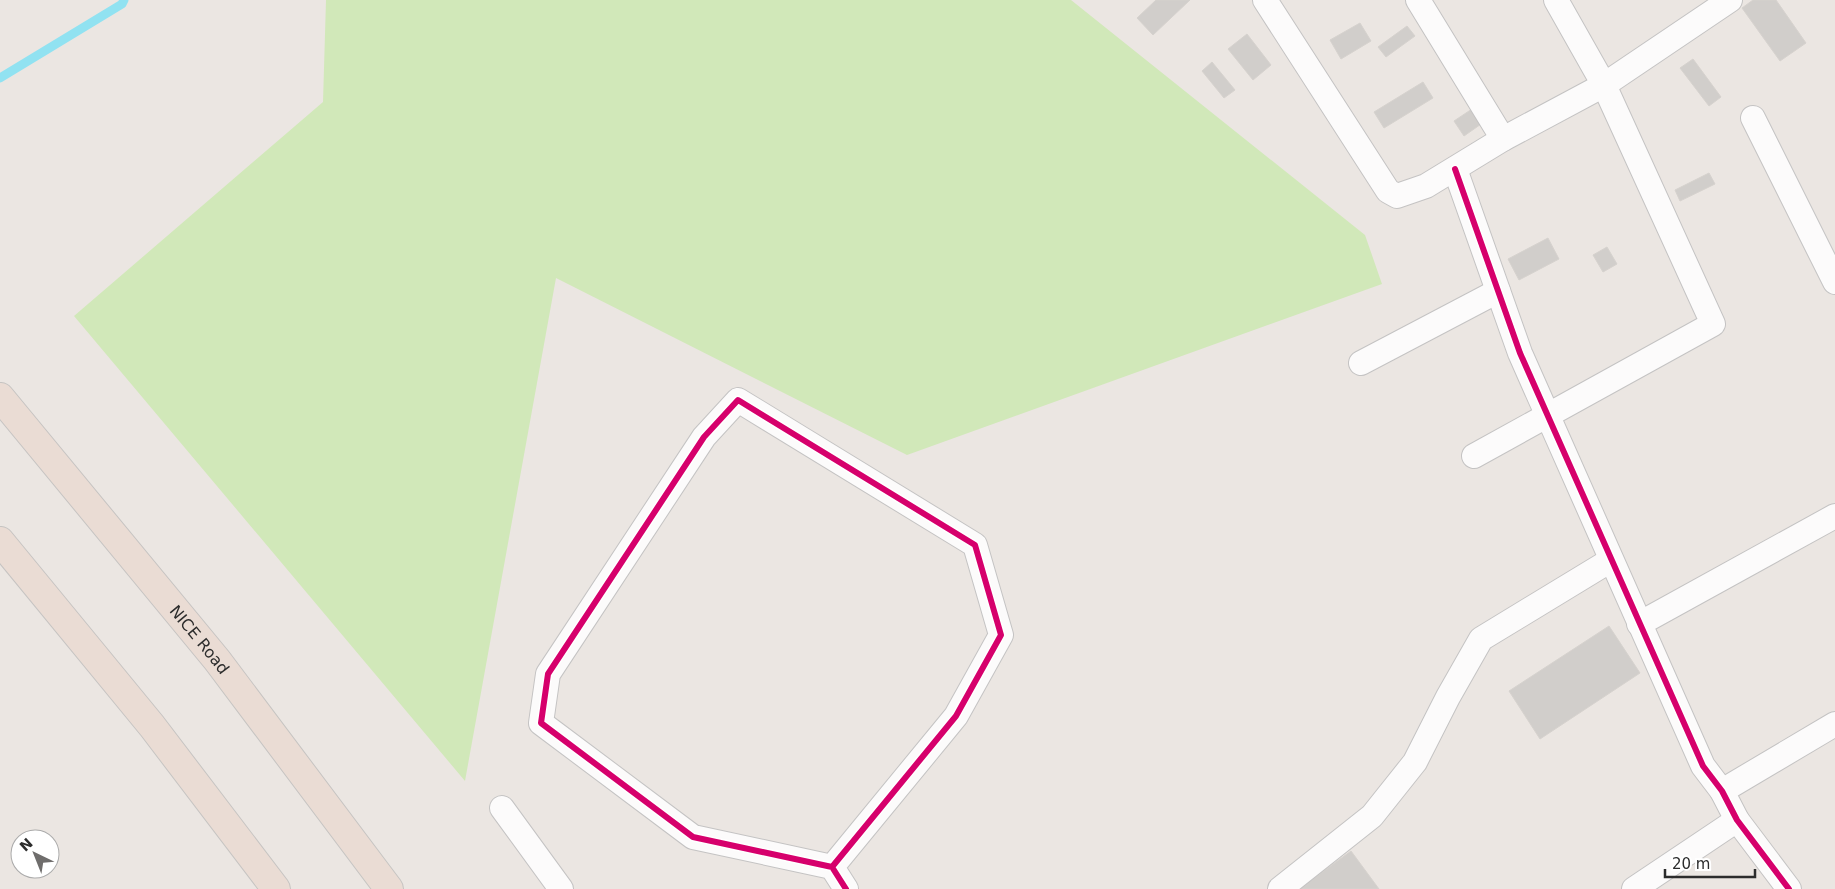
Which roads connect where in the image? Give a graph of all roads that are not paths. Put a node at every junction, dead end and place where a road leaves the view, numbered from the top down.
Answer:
1 (1264, 0) edge
2 (1418, 0) edge
3 (1556, 0) edge
4 (1723, 2) edge
5 (1604, 85) junction
6 (1753, 118) dead end
7 (1503, 139) junction
8 (1455, 169) junction
9 (1835, 282) edge
10 (1498, 291) junction
11 (1361, 363) dead end
12 (0, 396) edge
13 (1548, 416) junction
14 (1474, 456) dead end
15 (1835, 516) edge
16 (0, 541) edge
17 (1611, 560) junction
18 (1639, 624) junction
19 (1835, 724) edge
20 (1722, 791) junction
21 (502, 808) dead end
22 (1737, 820) junction
23 (832, 867) junction
24 (276, 889) edge
25 (390, 889) edge
26 (561, 889) edge
27 (846, 889) edge
28 (1280, 889) edge
29 (1634, 889) edge
30 (1789, 889) edge

1 - 8 street
2 - 7 street
3 - 5 street
4 - 5 street
5 - 7 street
5 - 13 street
6 - 9 street
7 - 8 street
8 - 10 street
10 - 11 street
10 - 13 street
12 - 25 highway, NICE Road
13 - 14 street
13 - 17 street
15 - 18 street
16 - 24 highway
17 - 18 street
17 - 28 street
18 - 20 street
19 - 20 street
20 - 22 street
21 - 26 street
22 - 29 street
22 - 30 street
23 - 23 street
23 - 27 street

